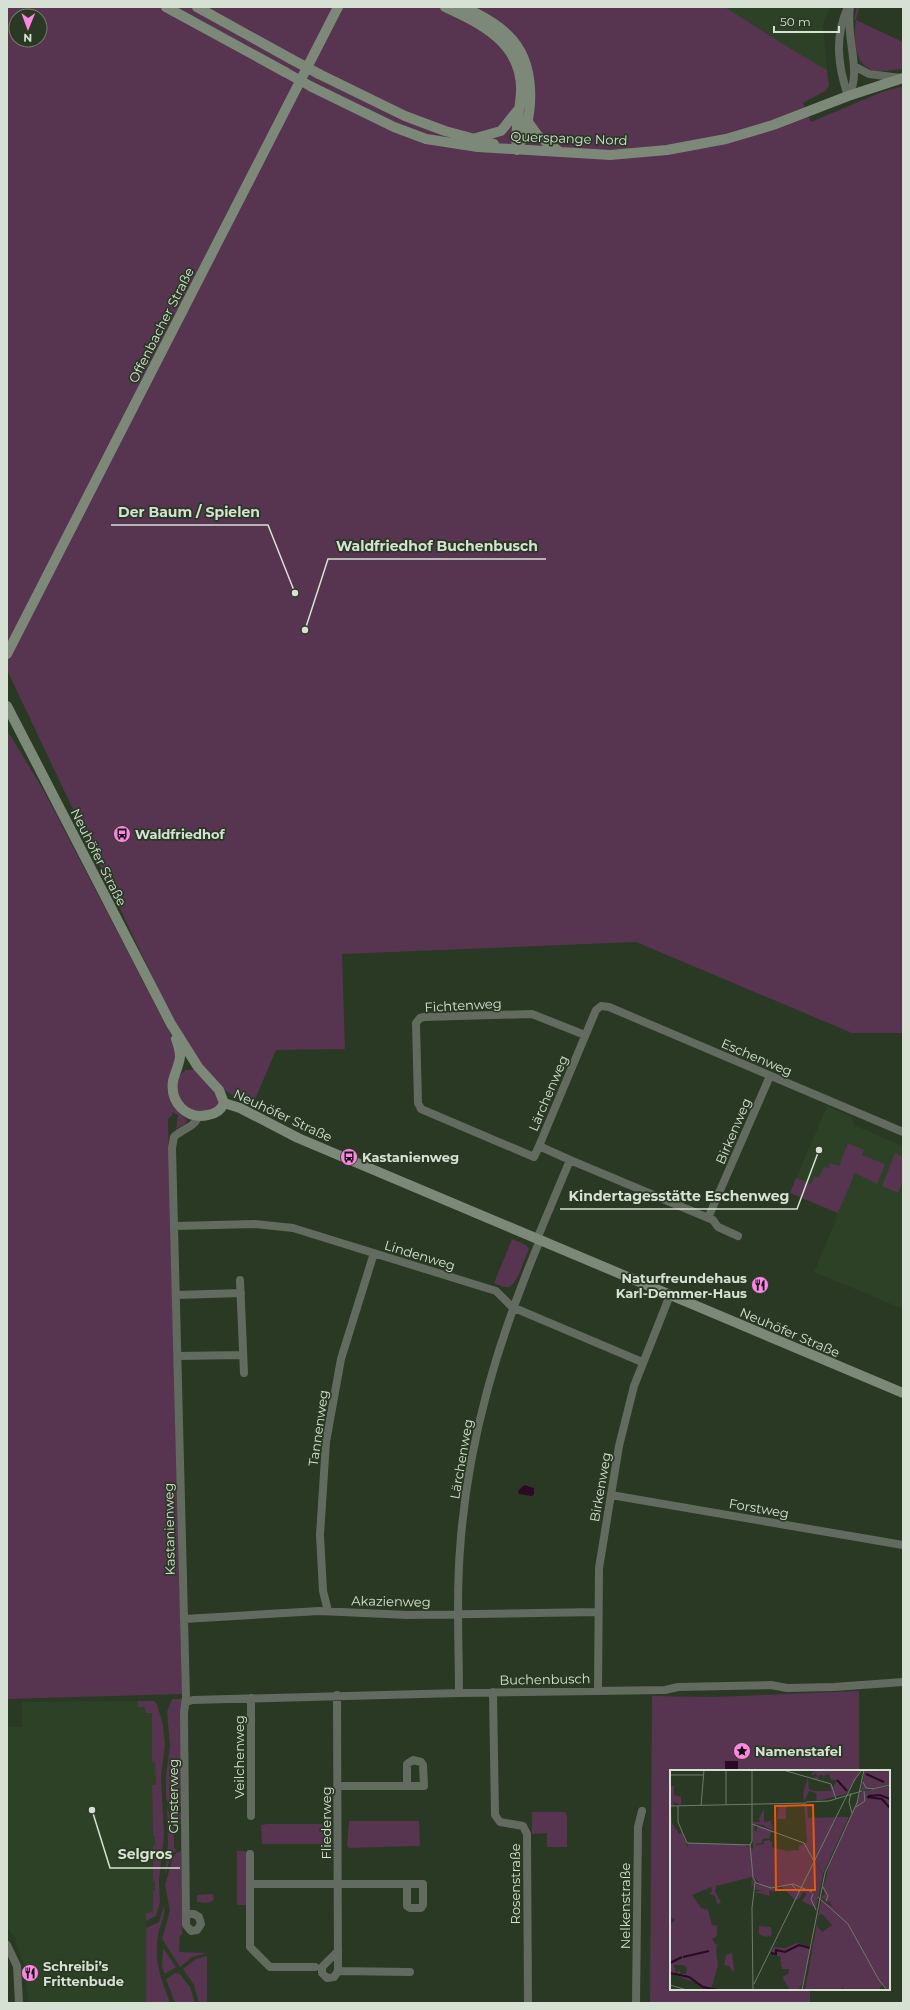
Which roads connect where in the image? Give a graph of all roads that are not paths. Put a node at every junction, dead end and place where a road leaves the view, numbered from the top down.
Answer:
1 (166, 7) edge
2 (197, 7) edge
3 (338, 7) edge
4 (445, 7) edge
5 (464, 7) edge
6 (849, 7) edge
7 (854, 66) junction
8 (902, 78) edge
9 (848, 96) junction
10 (518, 110) junction
11 (528, 122) junction
12 (474, 139) junction
13 (517, 150) junction
14 (562, 153) junction
15 (7, 654) edge
16 (8, 711) edge
17 (601, 1006) joint
18 (170, 1024) junction
19 (585, 1036) junction
20 (198, 1067) junction
21 (176, 1072) junction
22 (770, 1076) junction
23 (224, 1103) junction
24 (198, 1116) junction
25 (903, 1132) edge
26 (539, 1146) junction
27 (570, 1160) junction
28 (708, 1218) junction
29 (175, 1226) junction
30 (738, 1236) dead end
31 (538, 1240) junction
32 (374, 1253) junction
33 (240, 1280) dead end
34 (241, 1293) junction
35 (176, 1295) junction
36 (670, 1295) junction
37 (512, 1307) junction
38 (243, 1355) junction
39 (178, 1356) junction
40 (642, 1362) junction
41 (244, 1372) dead end
42 (903, 1393) edge
43 (611, 1495) junction
44 (903, 1545) edge
45 (328, 1611) junction
46 (597, 1612) junction
47 (458, 1614) junction
48 (184, 1619) junction
49 (903, 1682) edge
50 (598, 1690) junction
51 (459, 1692) junction
52 (493, 1692) junction
53 (337, 1695) junction
54 (251, 1698) junction
55 (186, 1702) junction
56 (338, 1786) junction
57 (407, 1786) dead end
58 (642, 1810) dead end
59 (251, 1816) dead end
60 (250, 1854) dead end
61 (250, 1884) junction
62 (338, 1884) junction
63 (407, 1884) dead end
64 (186, 1914) dead end
65 (7, 1945) edge
66 (338, 1951) junction
67 (315, 1967) dead end
68 (338, 1972) junction
69 (410, 1972) dead end
70 (19, 2003) edge
71 (528, 2003) edge
72 (636, 2003) edge

1 - 13 main road, Querspange Nord, bridge
2 - 12 main road, bridge
3 - 15 main road, Offenbacher Straße
4 - 10 main road
5 - 11 main road
6 - 7 street
6 - 9 street
7 - 8 street
7 - 9 street
8 - 9 main road, Querspange Nord
9 - 14 main road, Querspange Nord
10 - 12 main road
10 - 13 main road
11 - 13 main road
11 - 14 main road
12 - 13 main road
13 - 14 main road, Querspange Nord
16 - 18 main road, Neuhöfer Straße
17 - 19 street, Lärchenweg
17 - 22 street, Eschenweg
18 - 20 main road, Neuhöfer Straße
18 - 21 main road
19 - 26 street, Lärchenweg
19 - 26 street, Fichtenweg
20 - 21 main road
20 - 23 main road, Neuhöfer Straße
21 - 24 main road
22 - 25 street, Eschenweg
22 - 28 street, Birkenweg
23 - 24 main road
23 - 31 main road, Neuhöfer Straße
24 - 29 street, Kastanienweg
26 - 27 street, Lärchenweg
27 - 28 street
27 - 31 street, Lärchenweg
28 - 30 street
29 - 32 street, Lindenweg
29 - 35 street, Kastanienweg
31 - 36 main road, Neuhöfer Straße
31 - 37 street, Lärchenweg
32 - 37 street, Lindenweg
32 - 45 street, Tannenweg
33 - 34 street
34 - 35 street
34 - 38 street
35 - 39 street, Kastanienweg
36 - 40 street, Birkenweg
36 - 42 main road, Neuhöfer Straße
37 - 40 street, Lindenweg
37 - 47 street, Lärchenweg
38 - 39 street
38 - 41 street
39 - 48 street, Kastanienweg
40 - 43 street, Birkenweg
43 - 44 street, Forstweg
43 - 46 street, Birkenweg
45 - 47 street, Akazienweg
45 - 48 street, Akazienweg
46 - 47 street, Akazienweg
46 - 50 street, Birkenweg
47 - 51 street, Lärchenweg
48 - 55 street, Kastanienweg
49 - 50 street, Buchenbusch
50 - 52 street, Buchenbusch
51 - 52 street, Buchenbusch
51 - 53 street, Buchenbusch
52 - 71 street, Rosenstraße
53 - 54 street, Buchenbusch
53 - 56 street, Fliederweg
54 - 55 street, Buchenbusch
54 - 59 street, Veilchenweg
55 - 64 street, Ginsterweg
56 - 57 street
56 - 62 street, Fliederweg
58 - 72 street, Nelkenstraße
60 - 61 street
61 - 62 street
61 - 67 street
62 - 63 street
62 - 66 street, Fliederweg
65 - 70 street
66 - 68 street, Fliederweg
66 - 68 street
68 - 69 street

